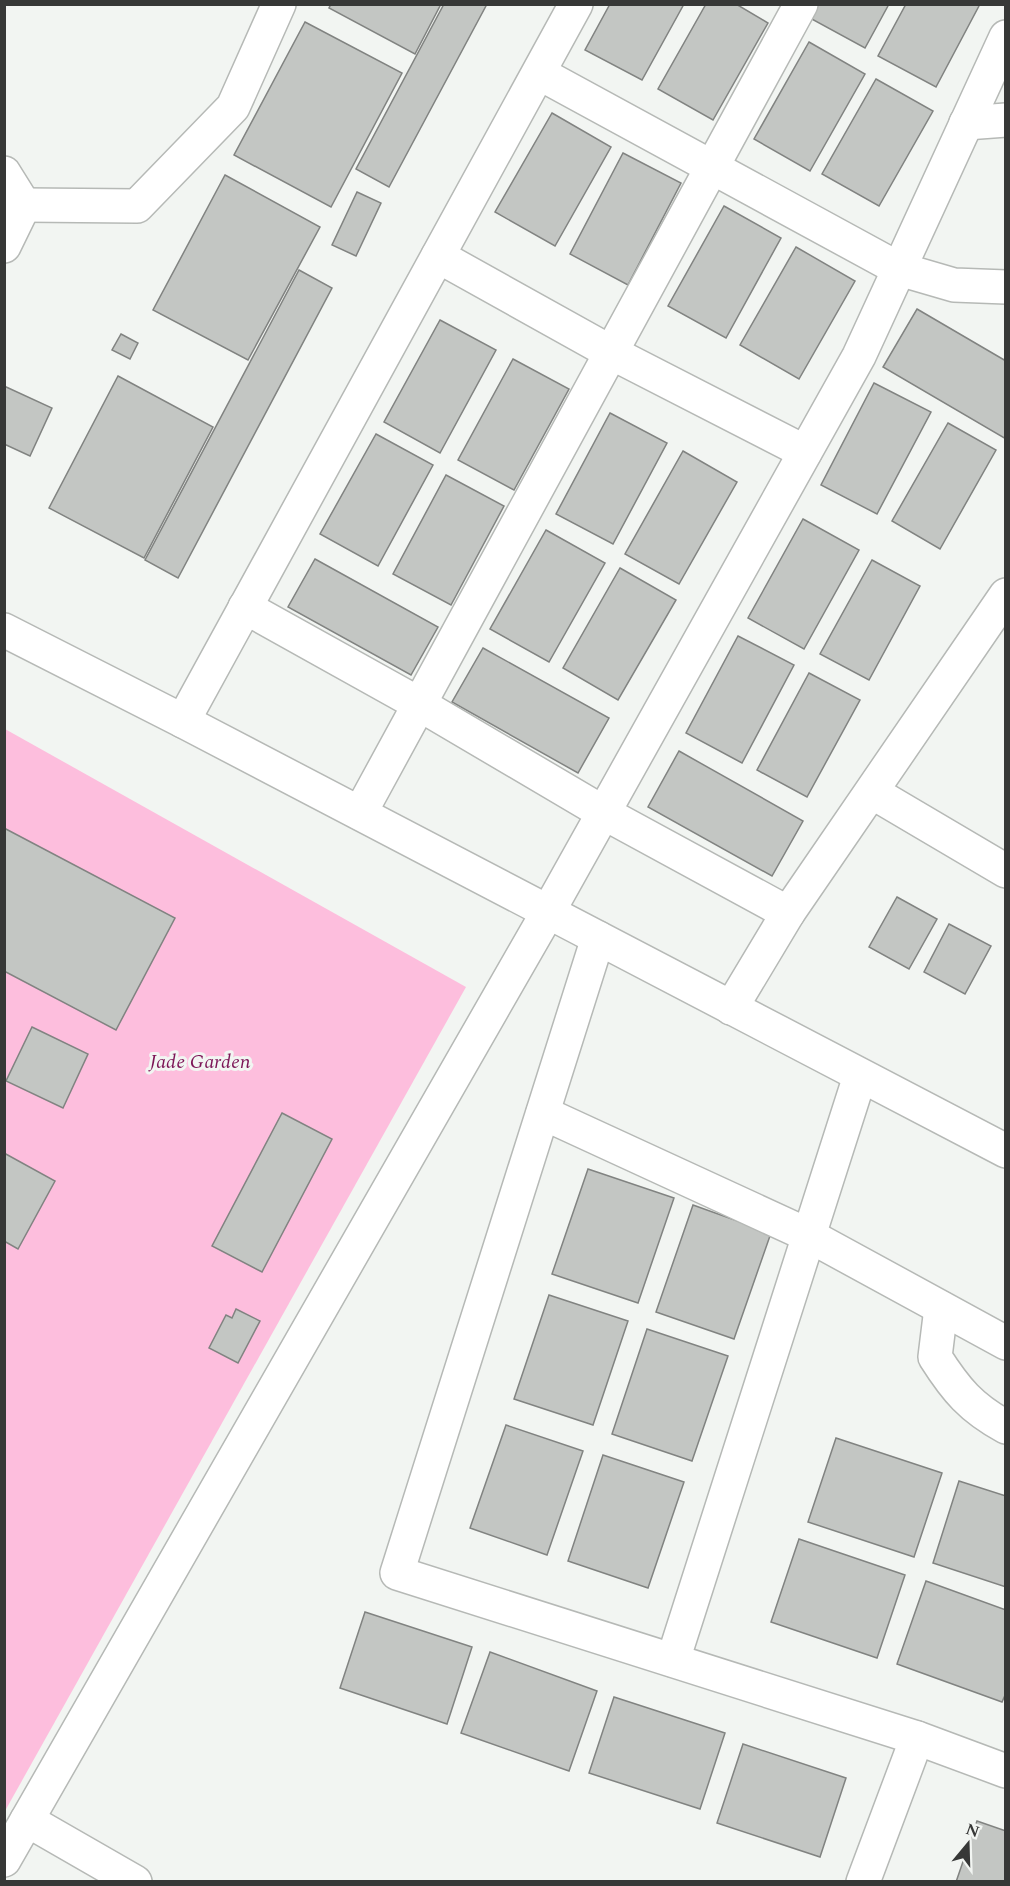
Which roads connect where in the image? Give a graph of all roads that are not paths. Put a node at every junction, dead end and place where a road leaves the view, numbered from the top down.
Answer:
1 (279, 4) edge
2 (576, 4) edge
3 (801, 4) edge
4 (1005, 38) edge
5 (539, 73) junction
6 (1005, 120) edge
7 (966, 123) junction
8 (712, 166) junction
9 (4, 172) edge
10 (24, 206) junction
11 (4, 246) edge
12 (438, 256) junction
13 (899, 269) junction
14 (1005, 287) edge
15 (612, 353) junction
16 (806, 452) junction
17 (1005, 595) edge
18 (245, 607) junction
19 (4, 630) edge
20 (419, 704) junction
21 (183, 721) junction
22 (872, 792) junction
23 (360, 813) junction
24 (604, 813) junction
25 (1005, 871) edge
26 (548, 912) junction
27 (788, 914) junction
28 (598, 938) junction
29 (731, 1008) junction
30 (860, 1076) junction
31 (543, 1113) junction
32 (1005, 1151) edge
33 (808, 1235) junction
34 (941, 1308) junction
35 (1005, 1343) edge
36 (1005, 1427) edge
37 (673, 1660) junction
38 (917, 1738) junction
39 (1005, 1771) edge
40 (27, 1820) junction
41 (4, 1860) edge
42 (135, 1881) edge
43 (863, 1881) edge

1 - 10 street
2 - 5 street
3 - 8 street
4 - 7 street
5 - 8 street
5 - 12 street
6 - 7 street
7 - 13 street
8 - 13 street
8 - 15 street
9 - 10 street
10 - 11 street
12 - 15 street
12 - 18 street
13 - 14 street
13 - 16 street
15 - 16 street
15 - 20 street
16 - 24 street
17 - 22 street
18 - 20 street
18 - 21 street
19 - 21 street
20 - 23 street
20 - 24 street
21 - 23 street
22 - 25 street
22 - 27 street
23 - 26 street
24 - 26 street
24 - 27 street
26 - 28 street
26 - 40 street
27 - 29 street
28 - 29 street
28 - 31 street
29 - 30 street
30 - 32 street
30 - 33 street
31 - 33 street
31 - 37 street
33 - 34 street
33 - 37 street
34 - 35 street
34 - 36 street
37 - 38 street
38 - 39 street
38 - 43 street
40 - 41 street
40 - 42 street

